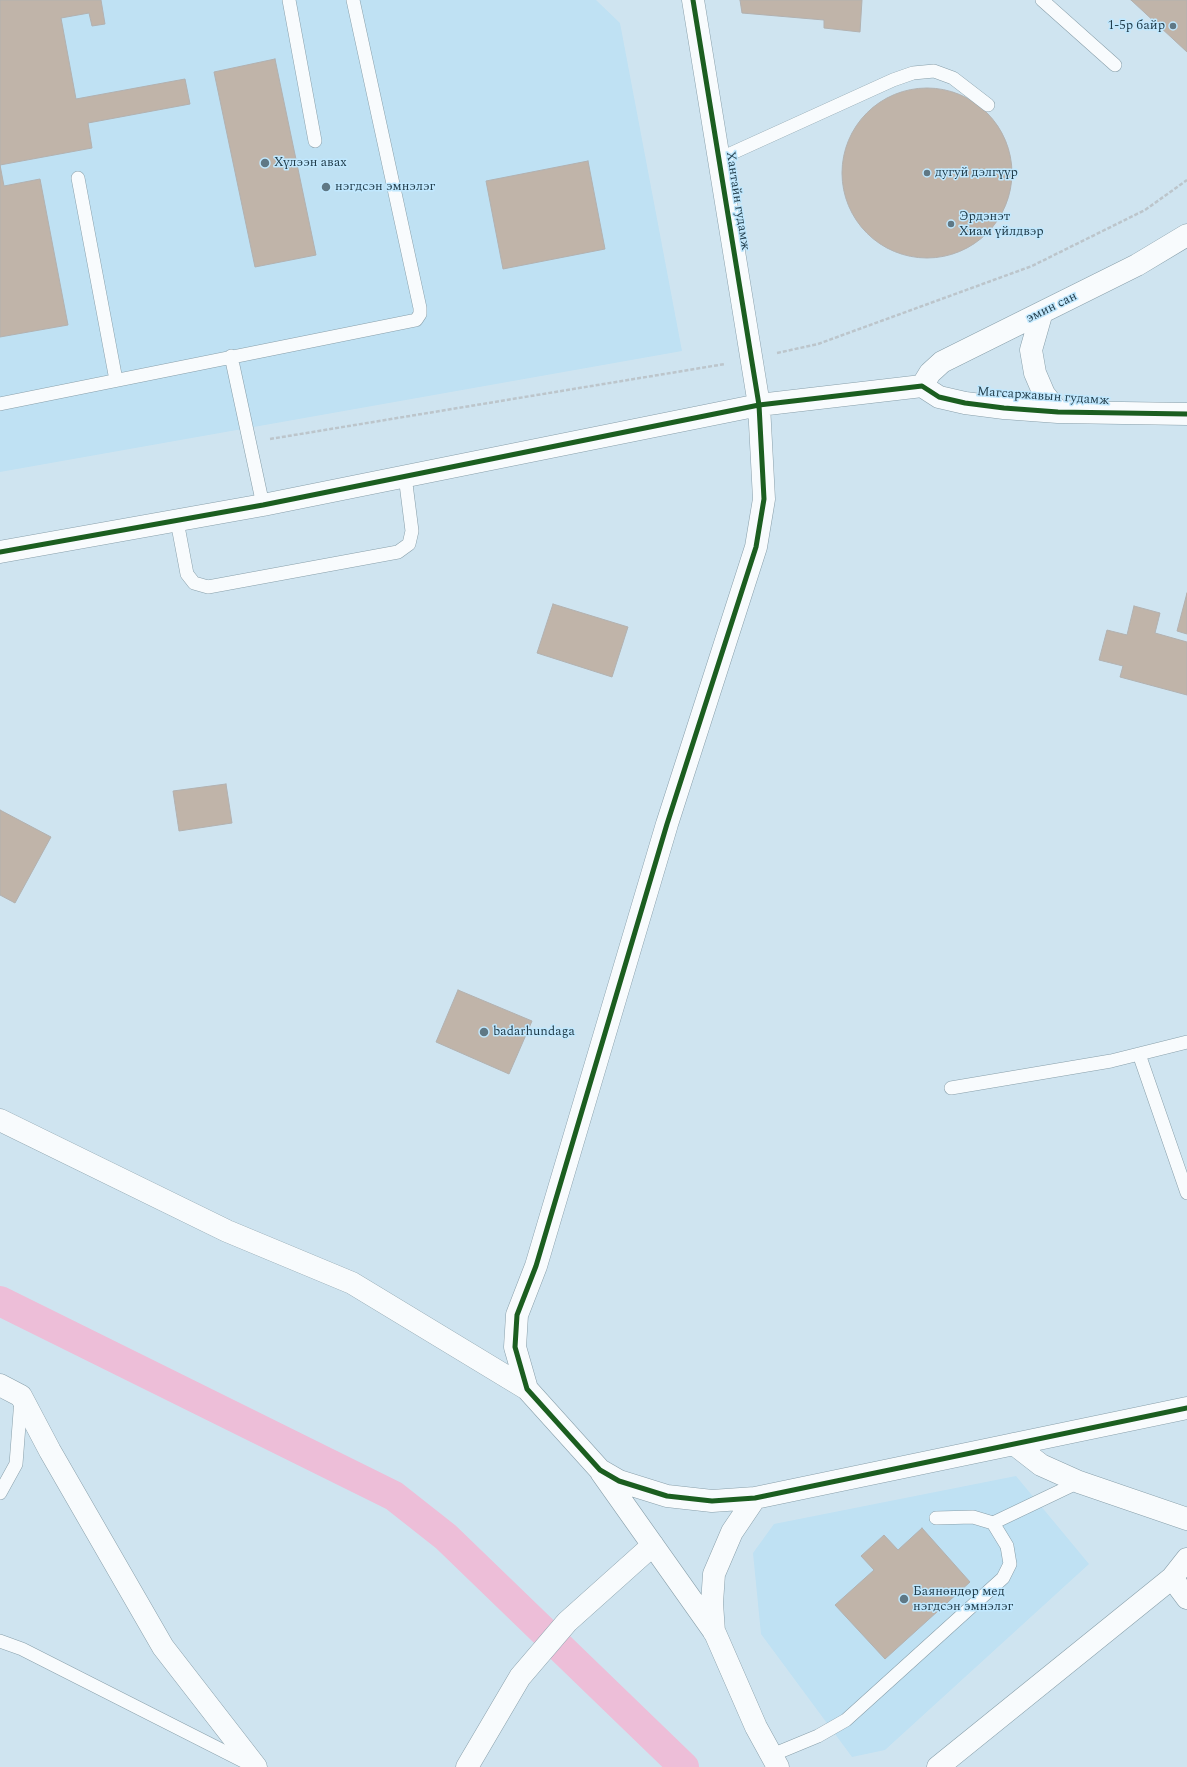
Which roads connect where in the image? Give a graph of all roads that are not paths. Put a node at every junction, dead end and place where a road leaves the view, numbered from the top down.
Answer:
1 (288, 0) edge
2 (353, 0) edge
3 (693, 0) edge
4 (1042, 0) edge
5 (1115, 65) dead end
6 (988, 105) dead end
7 (315, 142) dead end
8 (719, 159) junction
9 (78, 178) dead end
10 (1187, 235) edge
11 (1041, 315) junction
12 (231, 356) junction
13 (116, 380) junction
14 (922, 386) junction
15 (0, 404) edge
16 (759, 405) junction
17 (1058, 412) junction
18 (1187, 414) edge
19 (405, 476) junction
20 (263, 505) junction
21 (177, 520) junction
22 (0, 552) edge
23 (1187, 1042) edge
24 (1139, 1054) junction
25 (951, 1088) dead end
26 (0, 1120) edge
27 (1187, 1193) edge
28 (0, 1385) edge
29 (527, 1389) junction
30 (21, 1396) junction
31 (1187, 1408) edge
32 (1014, 1444) junction
33 (600, 1470) junction
34 (1079, 1482) junction
35 (0, 1493) edge
36 (755, 1498) junction
37 (936, 1518) dead end
38 (1187, 1519) edge
39 (993, 1523) junction
40 (653, 1545) junction
41 (1187, 1559) edge
42 (1172, 1578) junction
43 (1187, 1598) edge
44 (715, 1633) junction
45 (0, 1641) edge
46 (775, 1761) edge
47 (255, 1767) edge
48 (467, 1767) edge
49 (938, 1767) edge

1 - 7 lane
2 - 12 lane
3 - 8 street, Хантайн гудамж
4 - 5 lane
6 - 8 lane
8 - 16 street, Хантайн гудамж
9 - 13 lane
10 - 11 street, эмин сан
11 - 14 street, эмин сан
11 - 17 street
12 - 13 lane
12 - 20 lane
13 - 15 lane
14 - 16 street
14 - 17 street, Магсаржавын гудамж
16 - 19 street
16 - 29 street, Хантайн гудамж
17 - 18 street, Магсаржавын гудамж
19 - 20 street
19 - 21 lane
20 - 21 street
21 - 22 street
23 - 24 lane
24 - 25 lane
24 - 27 lane
26 - 29 street
28 - 30 street
29 - 33 street
30 - 35 lane
30 - 47 street
31 - 32 street
32 - 34 street
32 - 36 street
33 - 36 street
33 - 40 street
34 - 38 street
34 - 39 lane
36 - 44 street
37 - 39 lane
39 - 46 lane
40 - 44 street
40 - 48 street
41 - 42 street
42 - 43 street
42 - 49 street
44 - 46 street
45 - 47 lane

